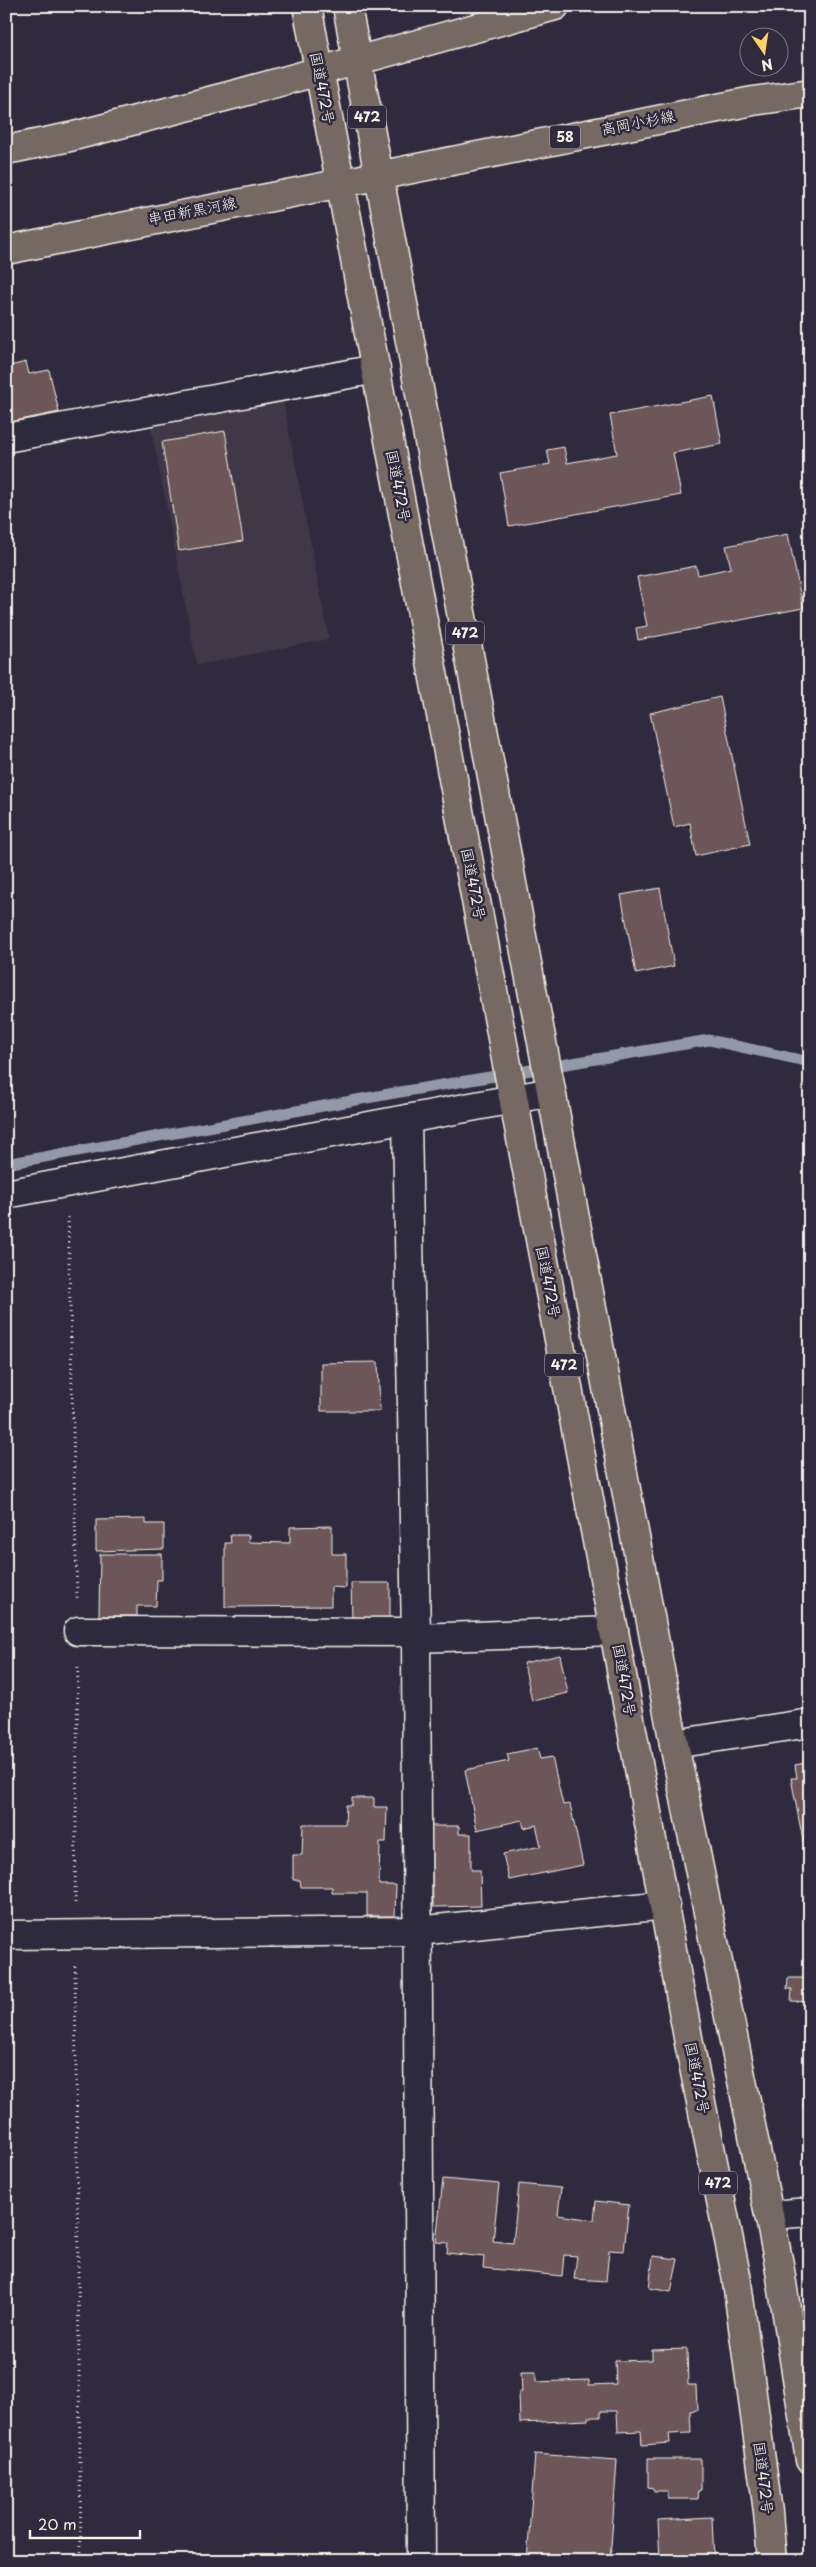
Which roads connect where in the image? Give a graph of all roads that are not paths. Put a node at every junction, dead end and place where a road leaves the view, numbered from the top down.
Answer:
1 (307, 6) edge
2 (347, 6) edge
3 (555, 6) edge
4 (357, 60) junction
5 (319, 72) junction
6 (810, 93) edge
7 (6, 150) edge
8 (378, 175) junction
9 (340, 182) junction
10 (6, 250) edge
11 (376, 369) junction
12 (6, 438) edge
13 (551, 1092) junction
14 (514, 1099) junction
15 (407, 1119) junction
16 (6, 1194) edge
17 (78, 1631) road end
18 (614, 1631) junction
19 (416, 1635) junction
20 (810, 1723) edge
21 (674, 1744) junction
22 (665, 1905) junction
23 (418, 1932) junction
24 (6, 1935) edge
25 (810, 2212) edge
26 (770, 2215) junction
27 (810, 2460) edge
28 (421, 2561) edge
29 (772, 2561) edge

1 - 5 main road, 国道472号 / 472
2 - 4 main road, 472
3 - 4 main road
4 - 5 main road
4 - 8 main road, 472
5 - 7 main road
5 - 9 main road, 国道472号 / 472
6 - 8 main road, 高岡小杉線 / 58
8 - 9 main road, 串田新黒河線
8 - 13 main road, 472
9 - 10 main road, 串田新黒河線
9 - 11 main road, 国道472号 / 472
11 - 12 street
11 - 14 main road, 国道472号 / 472
13 - 14 street
13 - 21 main road, 472
14 - 15 street
14 - 18 main road, 国道472号 / 472
15 - 16 street
15 - 19 street
17 - 19 street
18 - 19 street
18 - 22 main road, 国道472号 / 472
19 - 23 street
20 - 21 street
21 - 26 main road, 472
22 - 23 street
22 - 29 main road, 国道472号 / 472
23 - 24 street
23 - 28 street
25 - 26 street
26 - 27 main road, 472

